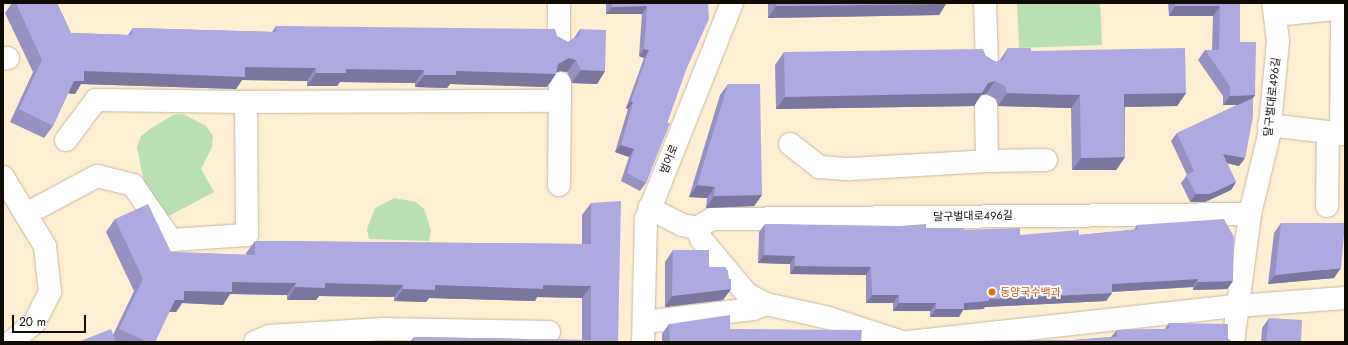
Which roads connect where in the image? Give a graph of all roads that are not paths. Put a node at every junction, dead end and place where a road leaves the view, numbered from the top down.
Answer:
1 (559, 3) edge
2 (732, 3) edge
3 (985, 3) edge
4 (1274, 9) edge
5 (1344, 9) edge
6 (559, 42) edge
7 (986, 62) edge
8 (246, 102) junction
9 (986, 106) edge
10 (1270, 125) junction
11 (1338, 134) edge
12 (66, 140) dead end
13 (790, 144) dead end
14 (1046, 160) dead end
15 (987, 162) junction
16 (3, 177) edge
17 (559, 185) dead end
18 (1327, 206) dead end
19 (649, 208) junction
20 (26, 214) junction
21 (1250, 214) junction
22 (697, 228) junction
23 (1345, 298) edge
24 (766, 304) junction
25 (1237, 306) junction
26 (550, 332) dead end
27 (644, 332) edge
28 (382, 335) edge
29 (12, 342) edge
30 (255, 342) edge
31 (902, 342) edge
32 (909, 342) edge
33 (1233, 342) edge

1 - 6 street
2 - 19 street, 범어로
3 - 7 street
4 - 5 street
4 - 10 street, 달구벌대로496길
5 - 11 street
8 - 12 street
8 - 17 street
8 - 20 street
9 - 15 street
10 - 11 street
10 - 21 street, 달구벌대로496길
11 - 18 street
13 - 15 street
14 - 15 street
16 - 20 street
19 - 22 street
19 - 27 street, 범어로
20 - 29 street
21 - 22 street, 달구벌대로496길
21 - 25 street, 달구벌대로496길
22 - 24 street
23 - 25 street
24 - 27 street, 범어로
24 - 31 street
25 - 32 street
25 - 33 street, 달구벌대로496길
26 - 28 street
28 - 30 street

